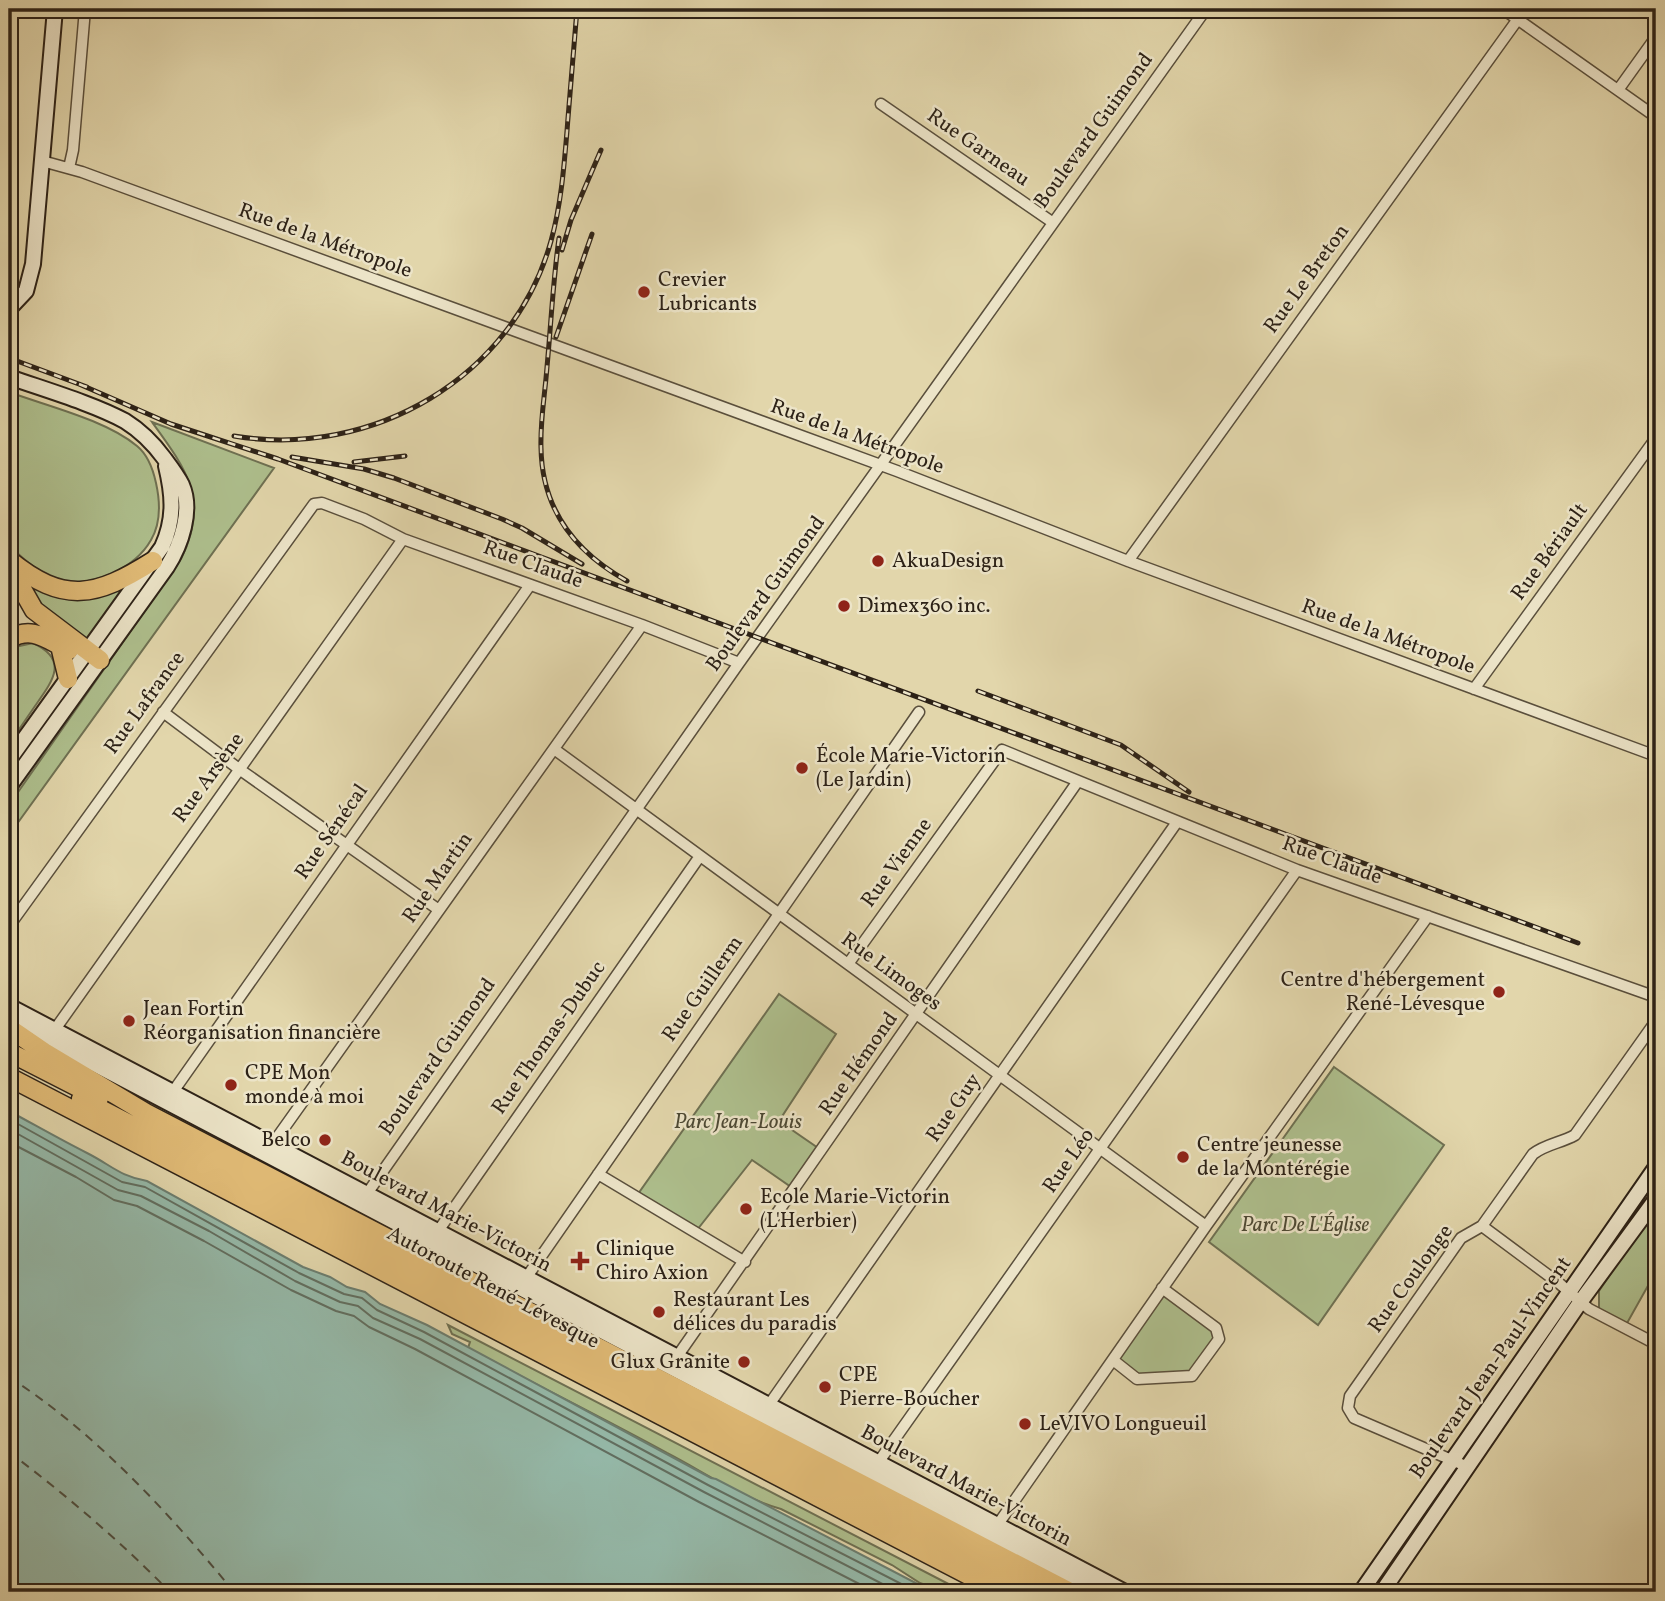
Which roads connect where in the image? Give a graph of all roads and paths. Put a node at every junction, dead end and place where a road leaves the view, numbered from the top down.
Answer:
1 (55, 9) edge
2 (85, 9) edge
3 (1206, 9) edge
4 (1503, 9) edge
5 (1518, 19) junction
6 (1656, 37) edge
7 (1618, 90) junction
8 (881, 104) dead end
9 (1656, 117) edge
10 (42, 161) junction
11 (69, 168) junction
12 (1052, 222) junction
13 (9, 309) edge
14 (9, 377) edge
15 (1656, 438) edge
16 (164, 458) junction
17 (881, 465) junction
18 (314, 504) joint
19 (403, 539) junction
20 (9, 560) edge
21 (153, 561) junction
22 (1128, 561) junction
23 (9, 566) edge
24 (530, 585) junction
25 (642, 625) junction
26 (9, 639) edge
27 (60, 646) junction
28 (91, 660) junction
29 (739, 663) junction
30 (68, 679) junction
31 (1474, 689) junction
32 (163, 712) junction
33 (919, 712) dead end
34 (554, 749) junction
35 (1002, 750) joint
36 (1656, 756) edge
37 (9, 760) edge
38 (239, 769) junction
39 (1078, 781) junction
40 (9, 787) edge
41 (637, 810) junction
42 (1177, 822) junction
43 (347, 845) junction
44 (700, 856) junction
45 (1297, 870) junction
46 (439, 910) junction
47 (779, 914) junction
48 (1428, 916) junction
49 (9, 926) edge
50 (848, 964) junction
51 (1656, 996) edge
52 (9, 1006) edge
53 (9, 1012) edge
54 (916, 1014) junction
55 (1656, 1021) edge
56 (9, 1028) edge
57 (51, 1034) junction
58 (9, 1052) edge
59 (9, 1061) edge
60 (1000, 1076) junction
61 (9, 1077) edge
62 (169, 1097) junction
63 (269, 1149) junction
64 (1101, 1149) junction
65 (1656, 1167) edge
66 (598, 1174) junction
67 (364, 1199) junction
68 (1656, 1199) edge
69 (1206, 1226) junction
70 (1482, 1226) junction
71 (435, 1237) junction
72 (745, 1262) junction
73 (523, 1283) junction
74 (1162, 1288) junction
75 (1576, 1297) junction
76 (1656, 1344) edge
77 (1113, 1360) junction
78 (673, 1362) junction
79 (765, 1411) junction
80 (1451, 1459) junction
81 (1468, 1467) junction
82 (874, 1468) junction
83 (994, 1530) junction
84 (1001, 1592) edge
85 (1032, 1592) edge
86 (1052, 1592) edge
87 (1070, 1592) edge
88 (1098, 1592) edge
89 (1125, 1592) edge
90 (1360, 1592) edge
91 (1382, 1592) edge

1 - 10 street
2 - 11 street
3 - 12 street, Boulevard Guimond
4 - 5 street
5 - 7 street
5 - 22 street, Rue Le Breton
6 - 7 street
7 - 9 street
8 - 12 street, Rue Garneau
10 - 11 street, Rue de la Métropole
10 - 13 street
11 - 17 street, Rue de la Métropole
12 - 17 street, Boulevard Guimond
14 - 16 street
15 - 31 street, Rue Bériault
16 - 21 street
16 - 28 street
17 - 22 street, Rue de la Métropole
17 - 29 street, Boulevard Guimond
18 - 19 street, Rue Claude
18 - 32 street, Rue Lafrance
19 - 24 street, Rue Claude
19 - 38 street, Rue Arsène
20 - 21 highway
21 - 28 street
22 - 31 street, Rue de la Métropole
23 - 28 highway
24 - 25 street, Rue Claude
24 - 43 street, Rue Sénécal
25 - 29 street, Rue Claude
25 - 34 street, Rue Martin
26 - 27 highway
27 - 28 highway
27 - 30 highway
28 - 30 street
28 - 40 street
29 - 41 street, Boulevard Guimond
30 - 37 street
31 - 36 street, Rue de la Métropole
32 - 38 street
32 - 49 street, Rue Lafrance
33 - 47 street, Rue Guillerm
34 - 41 street, Rue Limoges
34 - 46 street, Rue Martin
35 - 39 street, Rue Claude
35 - 50 street, Rue Vienne
38 - 43 street
38 - 57 street, Rue Arsène
39 - 42 street, Rue Claude
39 - 54 street, Rue Hémond
41 - 44 street, Rue Limoges
41 - 67 street, Boulevard Guimond
42 - 45 street, Rue Claude
42 - 60 street, Rue Guy
43 - 46 street
43 - 62 street, Rue Sénécal
44 - 47 street, Rue Limoges
44 - 71 street, Rue Thomas-Dubuc
45 - 48 street, Rue Claude
45 - 64 street, Rue Léo
46 - 63 street, Rue Martin
47 - 50 street, Rue Limoges
47 - 66 street, Rue Guillerm
48 - 51 street, Rue Claude
48 - 69 street
50 - 54 street, Rue Limoges
52 - 57 street, Boulevard Marie-Victorin
53 - 57 street, Boulevard Marie-Victorin
54 - 60 street, Rue Limoges
54 - 72 street, Rue Hémond
55 - 70 street, Rue Coulonge
56 - 87 highway
57 - 62 street, Boulevard Marie-Victorin
58 - 86 highway
59 - 85 highway, Autoroute René-Lévesque
60 - 64 street, Rue Limoges
60 - 79 street, Rue Guy
61 - 84 highway, Autoroute René-Lévesque
62 - 63 street, Boulevard Marie-Victorin
63 - 67 street, Boulevard Marie-Victorin
64 - 69 street, Rue Limoges
64 - 82 street, Rue Léo
65 - 75 street, Boulevard Jean-Paul-Vincent
66 - 72 street
66 - 73 street, Rue Guillerm
67 - 71 street, Boulevard Marie-Victorin
68 - 75 street, Boulevard Jean-Paul-Vincent
69 - 74 street
70 - 75 street
70 - 80 street, Rue Coulonge
71 - 73 street, Boulevard Marie-Victorin
72 - 78 street, Rue Hémond
73 - 78 street, Boulevard Marie-Victorin
74 - 77 street
74 - 77 street
75 - 76 street
75 - 80 street, Boulevard Jean-Paul-Vincent
75 - 81 street, Boulevard Jean-Paul-Vincent
77 - 83 street
78 - 79 street, Boulevard Marie-Victorin
79 - 82 street, Boulevard Marie-Victorin
80 - 81 street, Rue Coulonge
80 - 90 street, Boulevard Jean-Paul-Vincent
81 - 91 street, Boulevard Jean-Paul-Vincent
82 - 83 street, Boulevard Marie-Victorin
83 - 88 street, Boulevard Marie-Victorin
83 - 89 street, Boulevard Marie-Victorin

